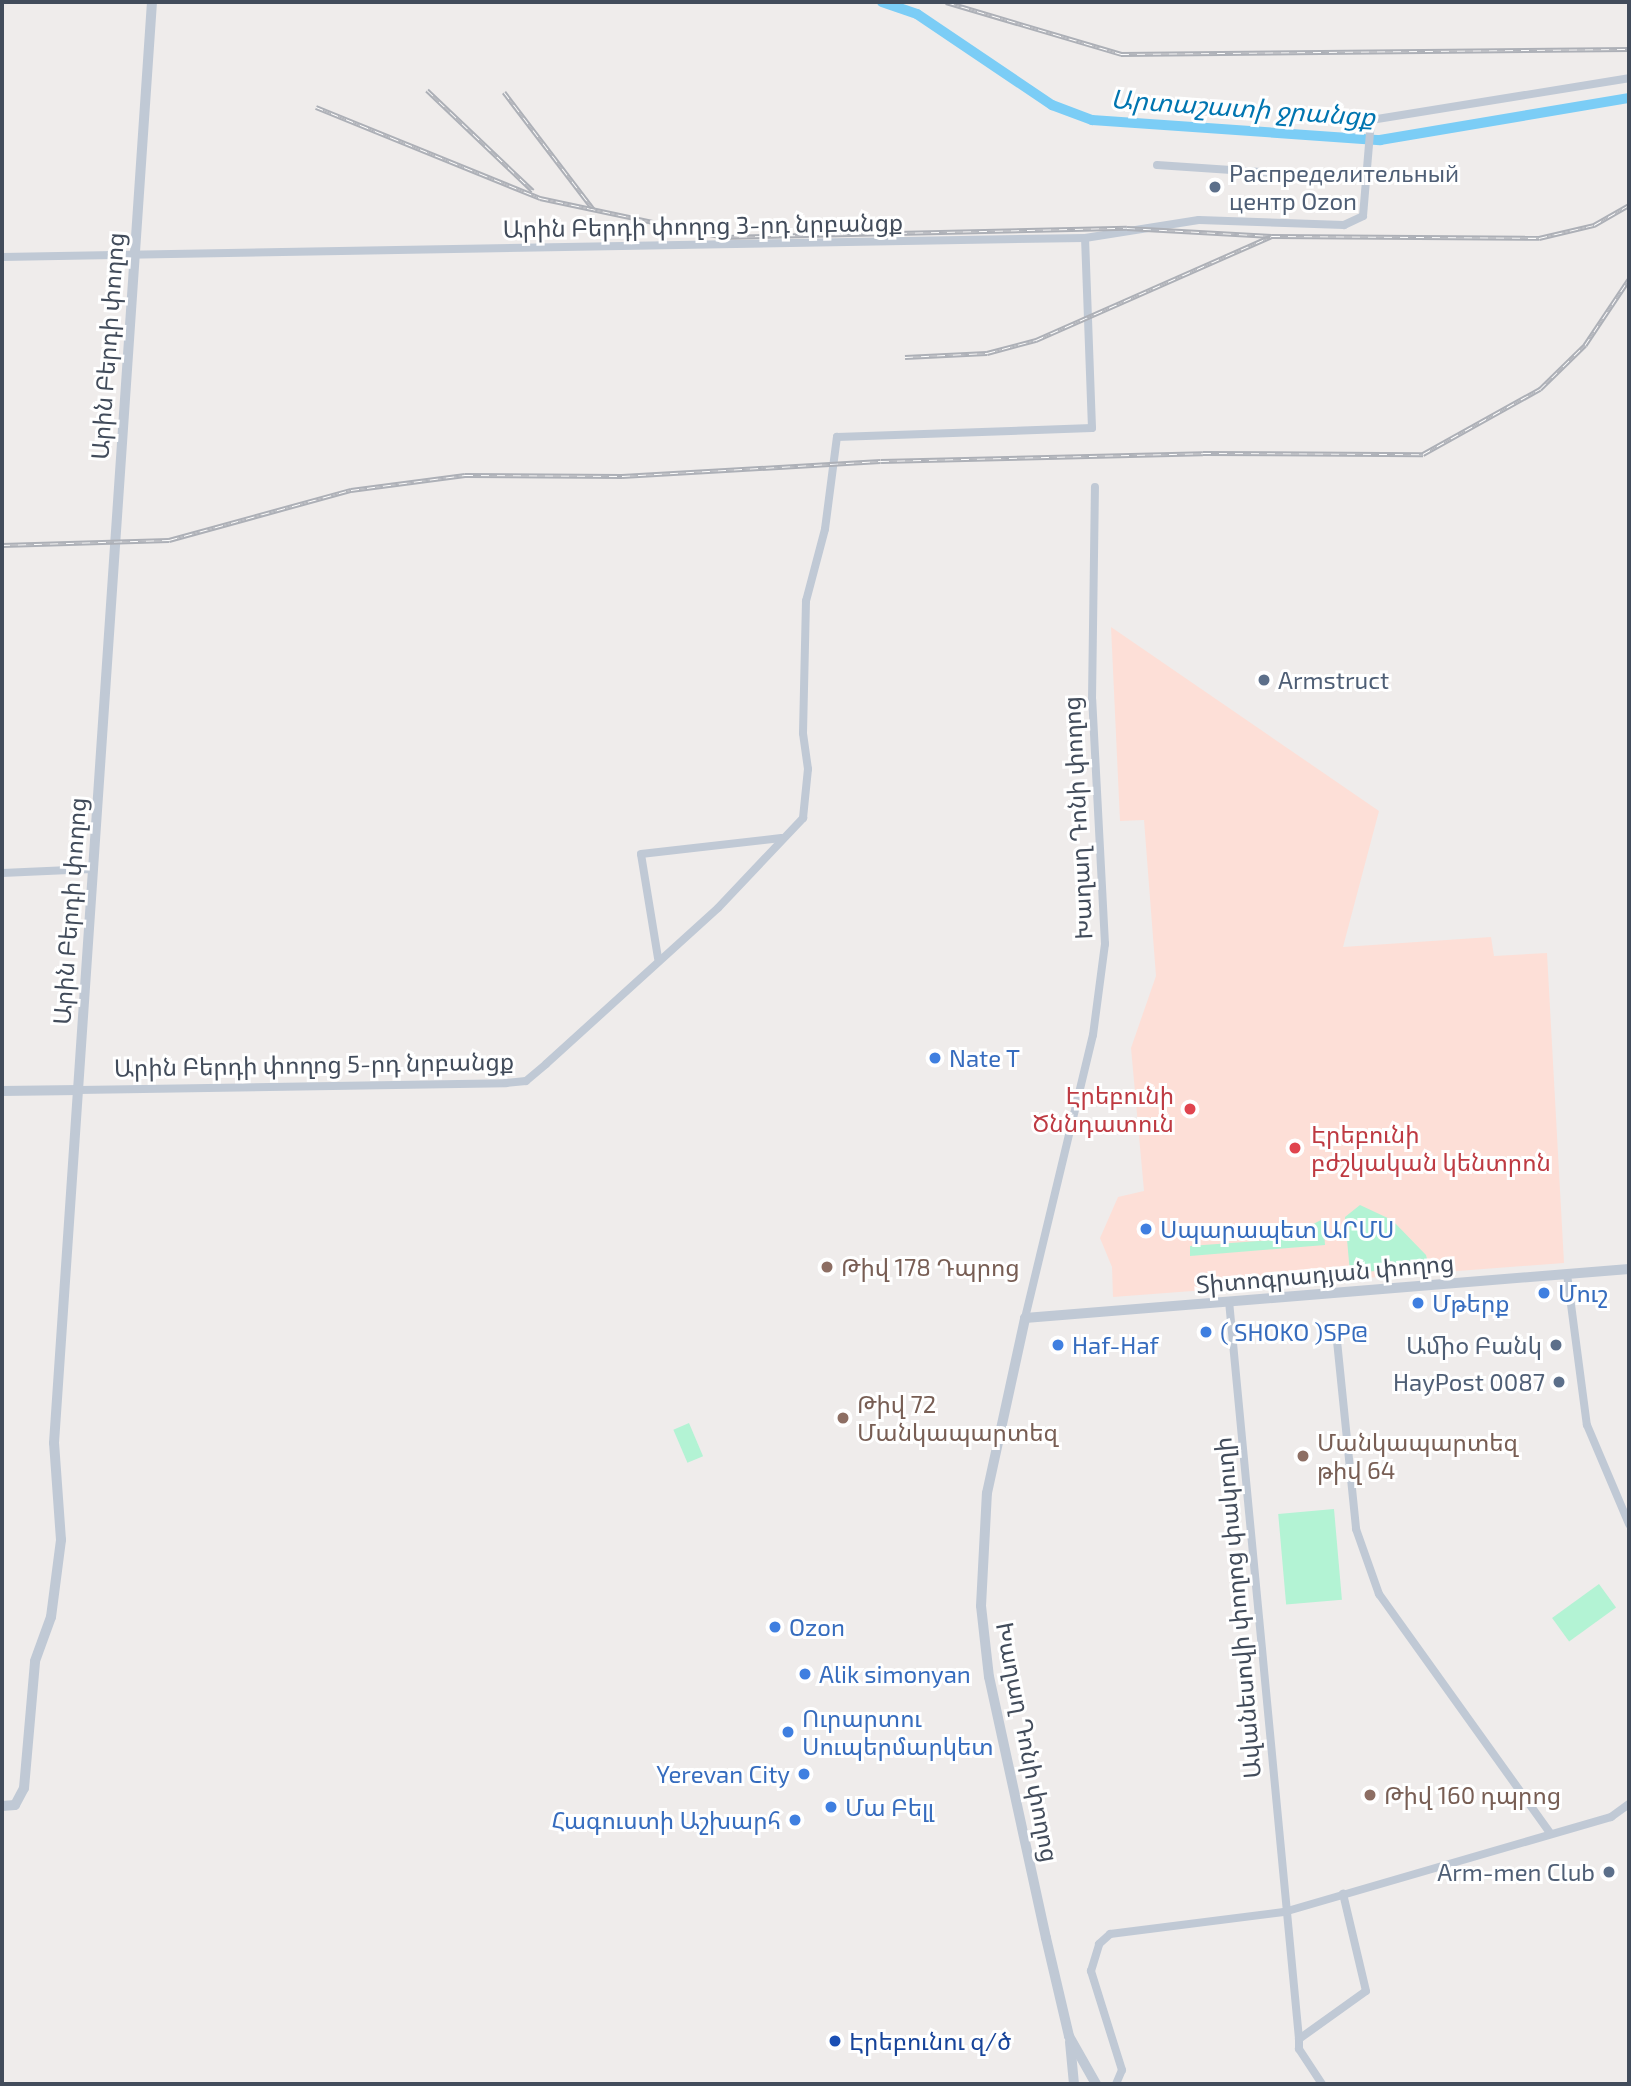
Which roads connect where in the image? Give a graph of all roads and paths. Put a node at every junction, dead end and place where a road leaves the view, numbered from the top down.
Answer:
1 (152, 2) edge
2 (1629, 78) edge
3 (1157, 164) dead end
4 (1368, 179) junction
5 (1085, 238) junction
6 (135, 253) junction
7 (2, 257) edge
8 (1095, 487) dead end
9 (781, 838) junction
10 (92, 869) junction
11 (2, 873) edge
12 (658, 958) junction
13 (79, 1090) junction
14 (2, 1091) edge
15 (1629, 1269) edge
16 (1567, 1274) junction
17 (1229, 1301) junction
18 (1025, 1318) junction
19 (1336, 1331) dead end
20 (1629, 1524) edge
21 (1629, 1804) edge
22 (2, 1806) edge
23 (1551, 1834) junction
24 (1343, 1894) junction
25 (1284, 1912) junction
26 (1069, 2036) junction
27 (1299, 2039) junction
28 (1074, 2084) edge
29 (1096, 2084) edge
30 (1116, 2084) edge
31 (1322, 2084) edge

1 - 6 street, Արին Բերդի փողոց
2 - 4 street, Արին Բերդի փողոց 3-րդ նրբանցք
3 - 4 street
4 - 5 street, Արին Բերդի փողոց 3-րդ նրբանցք
5 - 6 street, Արին Բերդի փողոց 3-րդ նրբանցք
5 - 9 street, Արին Բերդի փողոց 5-րդ նրբանցք
6 - 7 street, Արին Բերդի փողոց 3-րդ նրբանցք
6 - 10 street, Արին Բերդի փողոց
8 - 18 street, Խաղաղ Դոնի փողոց
9 - 12 street, Արին Բերդի փողոց 5-րդ նրբանցք
9 - 12 street
10 - 11 street
10 - 13 street, Արին Բերդի փողոց
12 - 13 street, Արին Բերդի փողոց 5-րդ նրբանցք
13 - 14 street, Արին Բերդի փողոց 5-րդ նրբանցք
13 - 22 street, Արին Բերդի փողոց
15 - 16 street, Տիտոգրադյան փողոց
16 - 17 street, Տիտոգրադյան փողոց
16 - 20 street
17 - 18 street, Տիտոգրադյան փողոց
17 - 25 street, Ավանեսովի փողոց փակուղի
18 - 26 street, Խաղաղ Դոնի փողոց
19 - 23 street
21 - 23 street
23 - 24 street
24 - 25 street
24 - 27 street
25 - 27 street, Ավանեսովի փողոց փակուղի
25 - 30 street
26 - 28 street
26 - 29 street, Խաղաղ Դոնի փողոց
27 - 31 street, Ավանեսովի փողոց փակուղի

